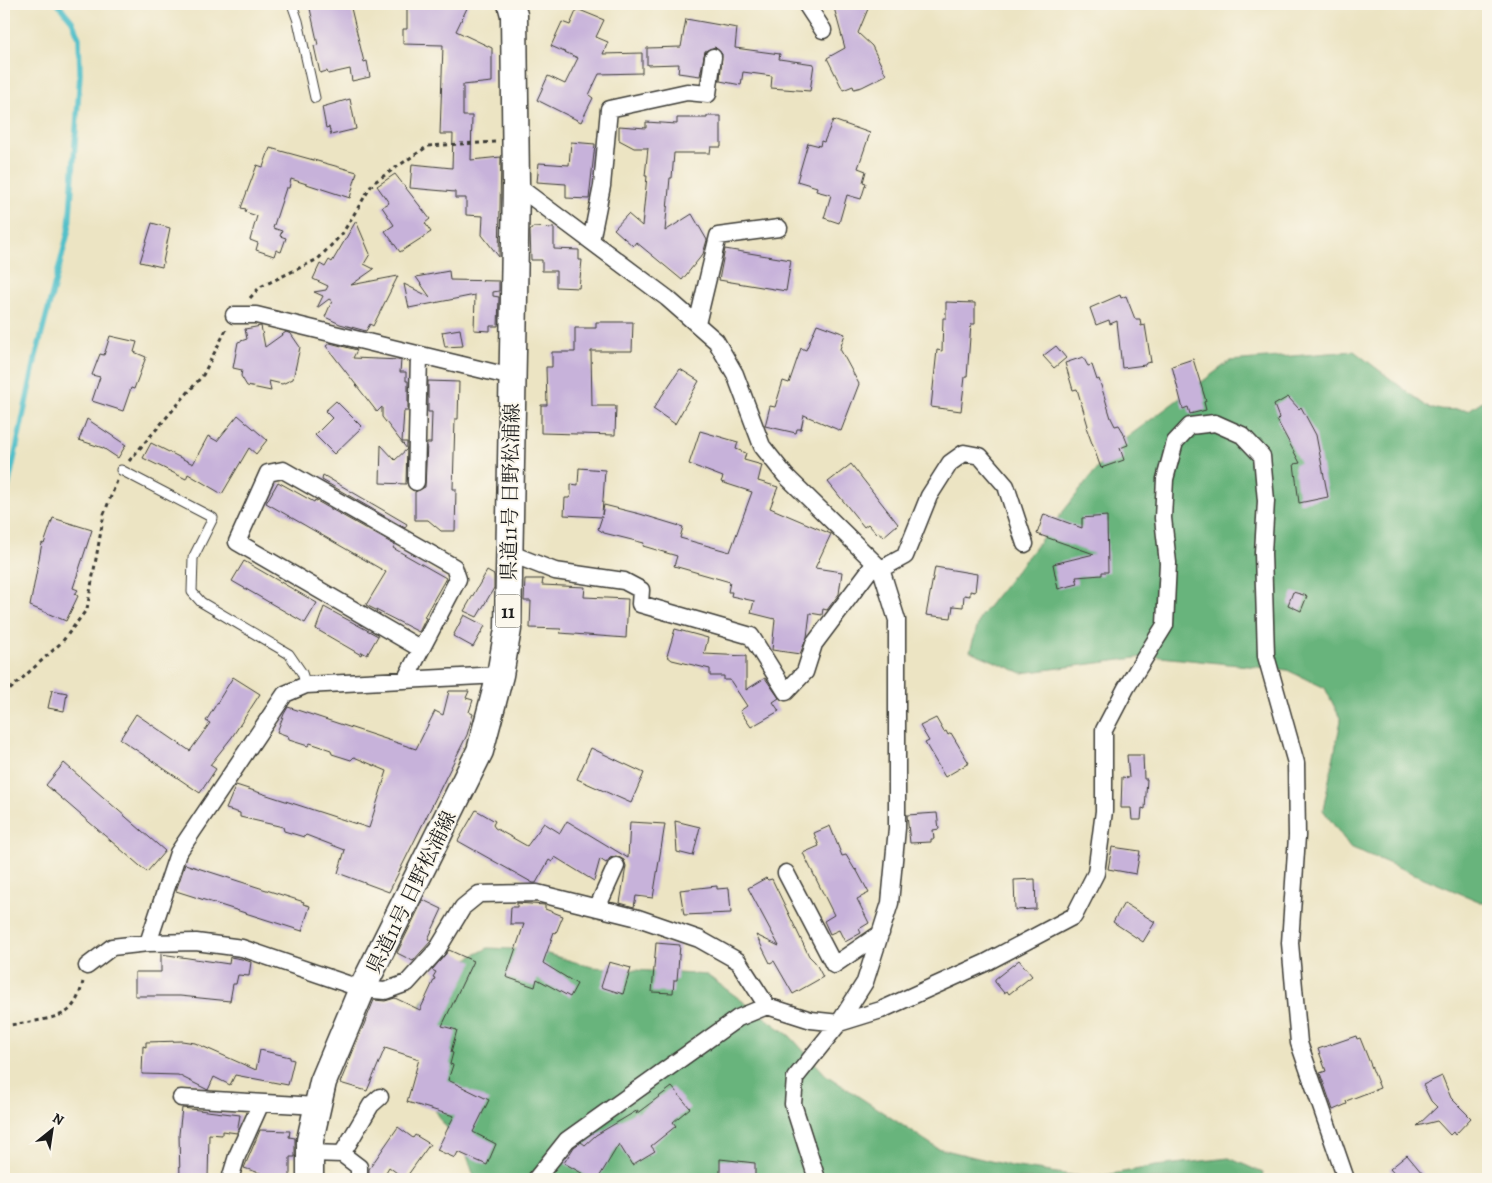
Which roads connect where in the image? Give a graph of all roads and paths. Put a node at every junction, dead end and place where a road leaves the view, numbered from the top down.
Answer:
1 (292, 4) edge
2 (511, 4) edge
3 (806, 4) edge
4 (823, 30) dead end
5 (713, 57) dead end
6 (315, 98) dead end
7 (515, 141) junction
8 (516, 185) junction
9 (779, 228) dead end
10 (591, 241) junction
11 (234, 314) junction
12 (697, 324) junction
13 (419, 355) junction
14 (512, 377) junction
15 (122, 470) junction
16 (416, 482) dead end
17 (1024, 544) dead end
18 (509, 553) junction
19 (878, 566) junction
20 (421, 649) junction
21 (500, 675) junction
22 (404, 680) junction
23 (306, 685) junction
24 (4, 695) edge
25 (616, 866) dead end
26 (786, 873) dead end
27 (597, 908) junction
28 (880, 933) junction
29 (148, 943) junction
30 (87, 966) joint
31 (362, 990) junction
32 (767, 1006) junction
33 (839, 1023) junction
34 (4, 1026) edge
35 (380, 1097) dead end
36 (181, 1098) dead end
37 (261, 1103) junction
38 (317, 1106) junction
39 (310, 1153) junction
40 (342, 1154) junction
41 (230, 1179) edge
42 (310, 1179) edge
43 (359, 1179) edge
44 (536, 1179) edge
45 (817, 1179) edge
46 (1346, 1179) edge

1 - 6 lane
2 - 7 main road, 県道11号 日野松浦線 / 11
3 - 4 street
5 - 10 street
7 - 8 main road, 県道11号 日野松浦線 / 11
7 - 11 path
8 - 10 street
8 - 14 main road, 県道11号 日野松浦線 / 11
9 - 12 street
10 - 12 street
11 - 13 street
11 - 15 path
12 - 19 street
13 - 14 street
13 - 16 street
14 - 18 main road, 県道11号 日野松浦線 / 11
15 - 23 lane
15 - 24 path
17 - 19 street
18 - 19 street
18 - 21 main road, 県道11号 日野松浦線 / 11
19 - 28 street
20 - 20 street
20 - 22 street
21 - 22 street
21 - 31 main road, 県道11号 日野松浦線 / 11
22 - 23 street
23 - 29 street
25 - 27 street
26 - 28 street
27 - 31 street
27 - 32 street
28 - 33 street
29 - 30 street
29 - 31 street
30 - 34 path
31 - 38 main road, 県道11号 日野松浦線 / 11
32 - 33 street
32 - 44 street
33 - 45 street
33 - 46 street
35 - 40 street
36 - 37 street
37 - 38 street
37 - 41 street
38 - 39 main road, 県道11号 日野松浦線 / 11
39 - 40 street
39 - 42 main road, 県道11号 日野松浦線 / 11
40 - 43 street

